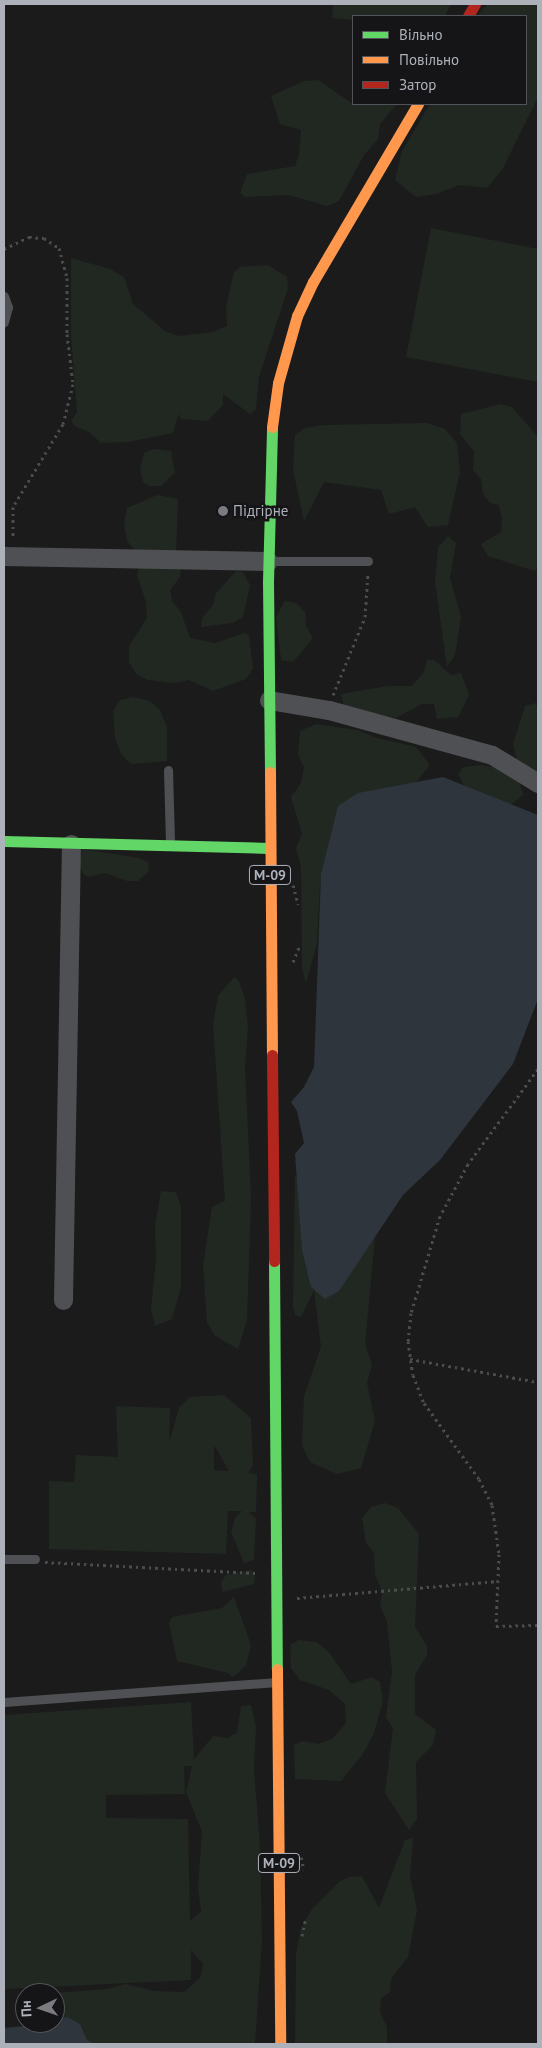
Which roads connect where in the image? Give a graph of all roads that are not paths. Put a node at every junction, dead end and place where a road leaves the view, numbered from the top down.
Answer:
1 (475, 4) edge
2 (469, 15) edge
3 (417, 105) edge
4 (4, 296) edge
5 (4, 322) edge
6 (8, 556) edge
7 (268, 561) junction
8 (368, 561) road end
9 (268, 700) junction
10 (168, 770) dead end
11 (538, 783) edge
12 (4, 841) edge
13 (71, 844) junction
14 (170, 846) junction
15 (269, 848) junction
16 (63, 1300) dead end
17 (4, 1559) edge
18 (35, 1559) road end
19 (277, 1682) junction
20 (4, 1702) edge
21 (280, 2044) edge

1 - 2 main road
3 - 7 main road, М-09
4 - 5 lane
6 - 7 street
7 - 8 lane
7 - 9 main road, М-09
9 - 11 street
9 - 15 main road, М-09
10 - 14 lane
12 - 13 main road
13 - 14 main road
13 - 16 street
14 - 15 main road
15 - 19 main road, М-09
17 - 18 lane
19 - 20 lane
19 - 21 main road, М-09

